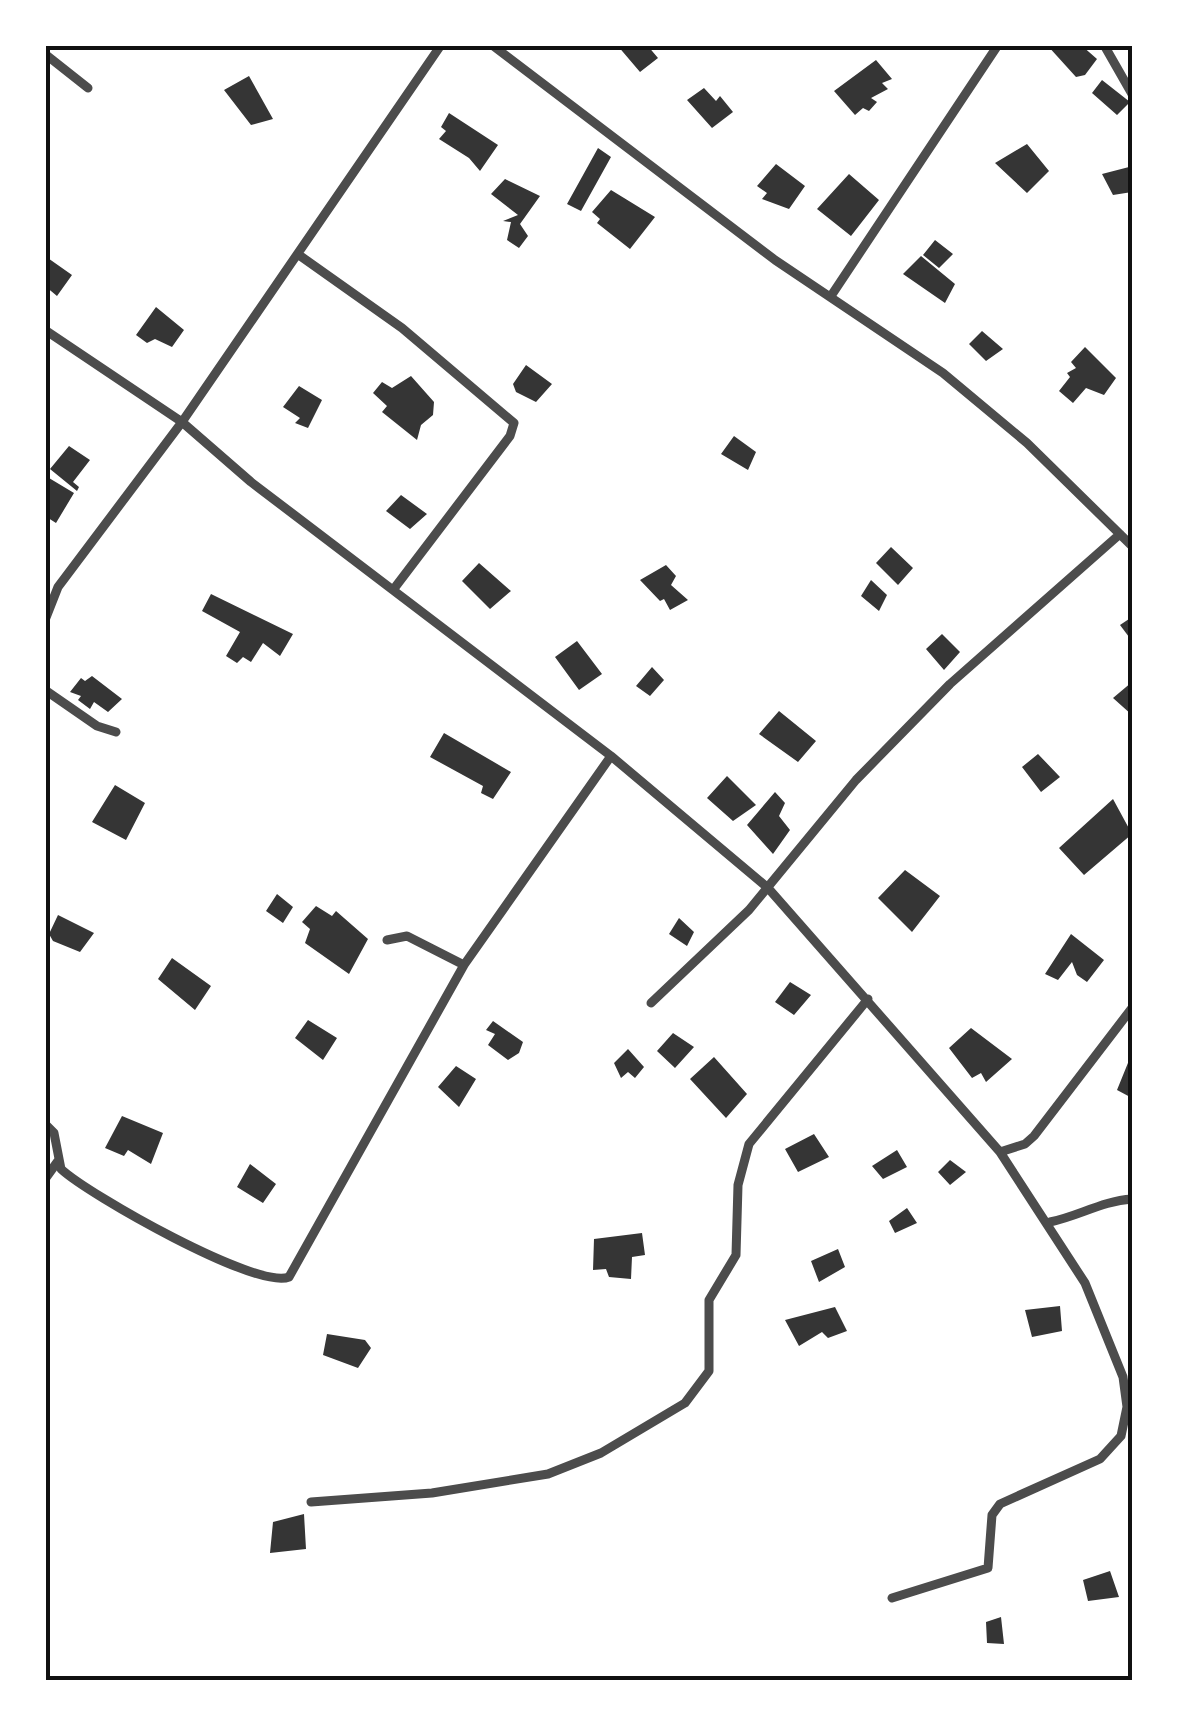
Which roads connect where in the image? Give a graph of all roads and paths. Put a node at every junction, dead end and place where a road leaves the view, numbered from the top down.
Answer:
1 (430, 45) edge
2 (441, 45) edge
3 (492, 45) edge
4 (998, 45) edge
5 (1104, 45) edge
6 (45, 54) edge
7 (432, 57) junction
8 (88, 88) dead end
9 (1132, 94) edge
10 (299, 255) junction
11 (831, 296) junction
12 (45, 330) edge
13 (182, 422) junction
14 (1120, 534) junction
15 (1132, 546) edge
16 (45, 584) edge
17 (58, 587) junction
18 (393, 590) junction
19 (45, 620) edge
20 (45, 690) edge
21 (116, 732) dead end
22 (612, 756) junction
23 (768, 888) junction
24 (386, 940) dead end
25 (464, 966) junction
26 (868, 999) junction
27 (651, 1003) dead end
28 (1132, 1008) edge
29 (45, 1124) edge
30 (1000, 1152) junction
31 (58, 1161) junction
32 (45, 1180) edge
33 (1132, 1199) edge
34 (1050, 1222) junction
35 (311, 1502) dead end
36 (892, 1598) dead end

1 - 7 street
2 - 7 street
3 - 11 street
4 - 11 street
5 - 9 street
6 - 8 street
7 - 10 street
10 - 13 street
10 - 18 street
11 - 14 street
12 - 13 street
13 - 17 street
13 - 18 street
14 - 15 street
14 - 23 street
16 - 17 street
17 - 19 street
18 - 22 street
20 - 21 street
22 - 23 street
22 - 25 street
23 - 26 street
23 - 27 street
24 - 25 street
25 - 31 street
26 - 30 street
26 - 35 street
28 - 30 street
29 - 31 street
30 - 34 street
31 - 32 street
33 - 34 street
34 - 36 street

